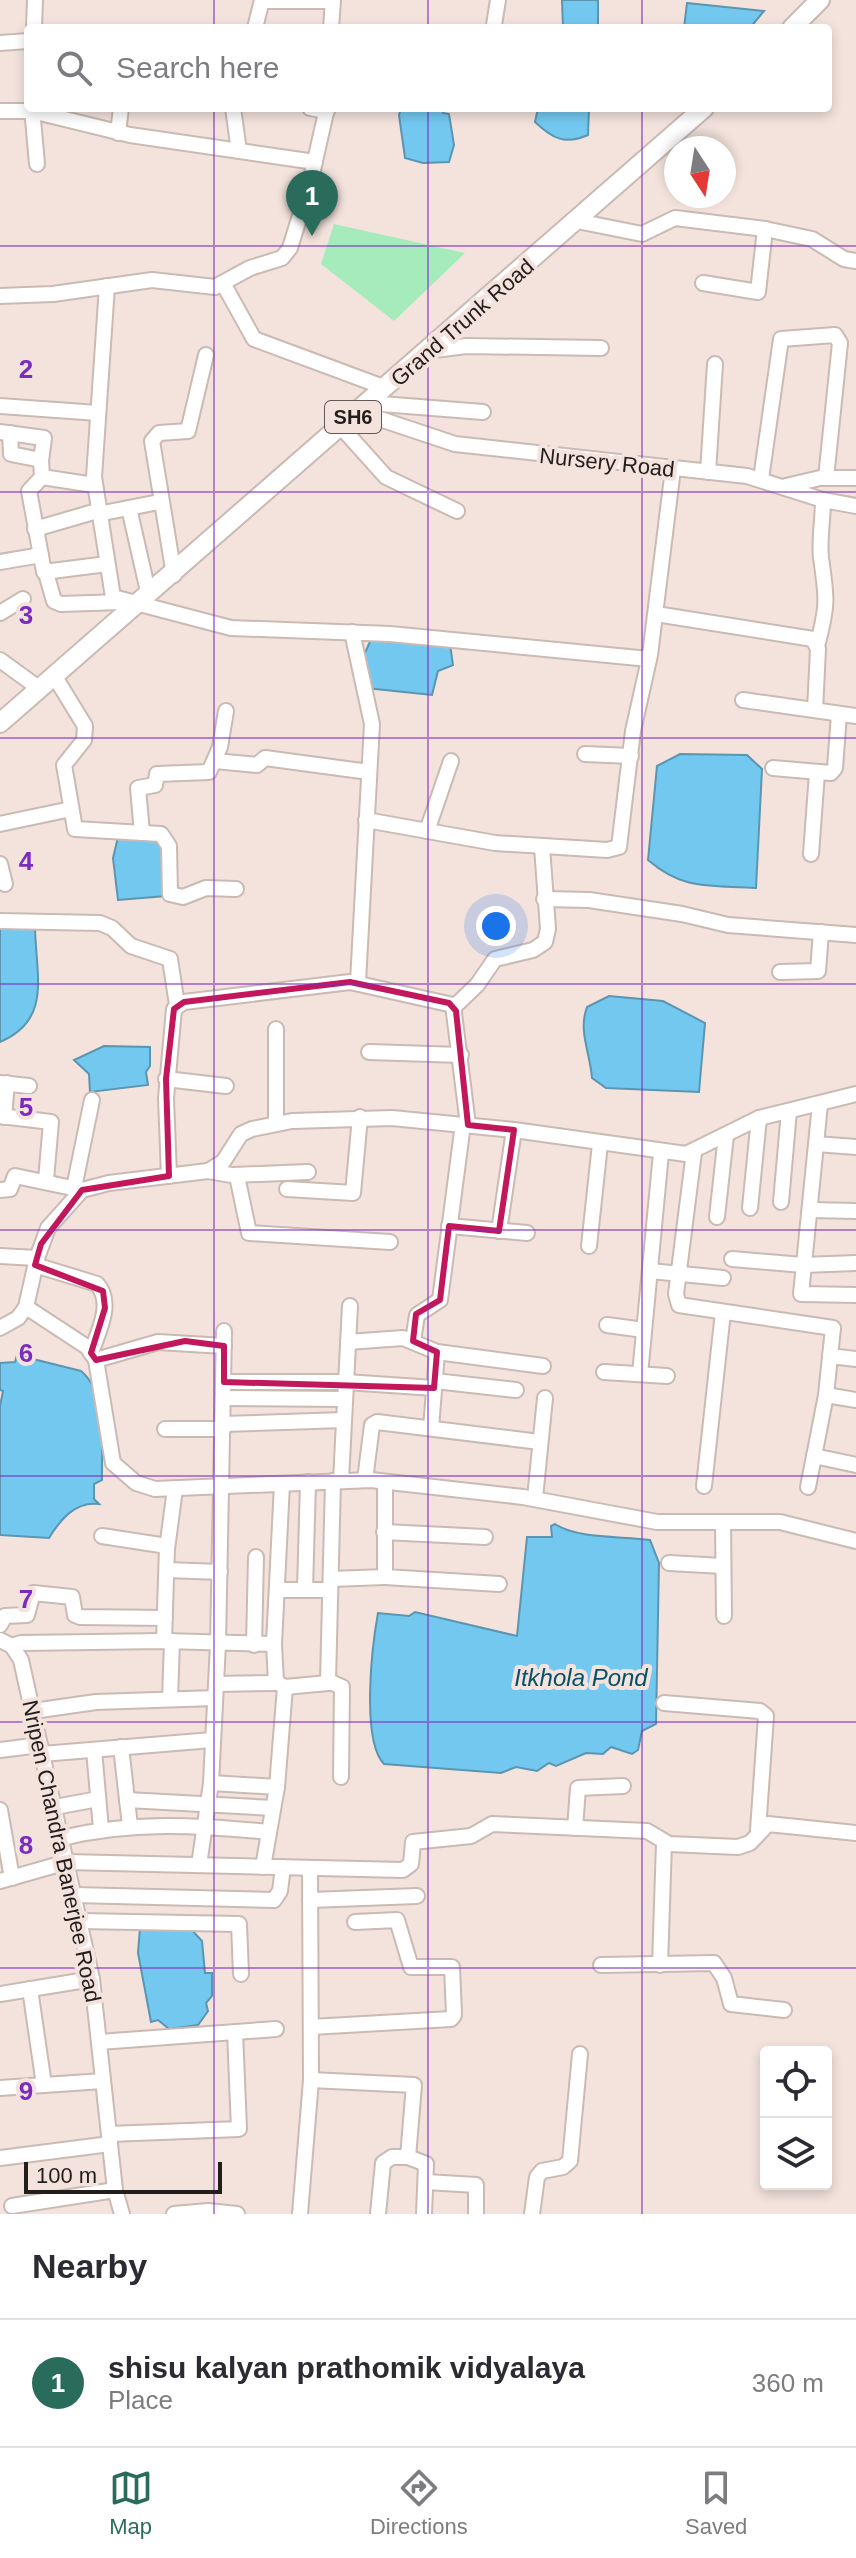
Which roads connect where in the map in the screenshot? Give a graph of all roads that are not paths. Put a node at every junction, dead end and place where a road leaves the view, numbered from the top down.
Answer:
1 (35, 0) edge
2 (333, 0) edge
3 (498, 0) edge
4 (820, 0) edge
5 (262, 1) edge
6 (34, 24) edge
7 (256, 24) edge
8 (331, 24) edge
9 (494, 24) edge
10 (796, 24) edge
11 (24, 41) edge
12 (0, 43) edge
13 (24, 110) edge
14 (0, 111) edge
15 (32, 112) edge
16 (39, 112) edge
17 (121, 112) edge
18 (234, 112) edge
19 (327, 112) edge
20 (700, 112) edge
21 (118, 133) junction
22 (239, 151) junction
23 (315, 162) junction
24 (37, 164) dead end
25 (577, 221) junction
26 (765, 229) junction
27 (856, 261) edge
28 (703, 283) dead end
29 (224, 285) junction
30 (107, 286) junction
31 (0, 296) edge
32 (601, 348) dead end
33 (427, 351) junction
34 (206, 355) dead end
35 (715, 364) dead end
36 (386, 388) junction
37 (0, 406) edge
38 (364, 408) junction
39 (483, 412) dead end
40 (98, 413) junction
41 (342, 428) junction
42 (5, 432) edge
43 (41, 461) junction
44 (673, 469) junction
45 (708, 472) junction
46 (42, 477) junction
47 (826, 478) junction
48 (856, 478) edge
49 (761, 479) junction
50 (94, 485) junction
51 (786, 486) junction
52 (823, 500) junction
53 (159, 502) junction
54 (856, 506) edge
55 (129, 508) junction
56 (457, 511) dead end
57 (98, 512) junction
58 (35, 529) junction
59 (41, 555) junction
60 (0, 562) edge
61 (107, 564) junction
62 (46, 573) junction
63 (174, 575) junction
64 (23, 599) dead end
65 (138, 601) junction
66 (0, 613) edge
67 (656, 614) junction
68 (352, 632) junction
69 (817, 646) junction
70 (649, 659) junction
71 (0, 660) edge
72 (47, 683) junction
73 (743, 700) dead end
74 (815, 710) junction
75 (226, 711) dead end
76 (839, 714) junction
77 (856, 716) edge
78 (0, 723) edge
79 (585, 754) dead end
80 (631, 756) junction
81 (215, 761) junction
82 (451, 761) dead end
83 (773, 768) dead end
84 (369, 772) junction
85 (817, 773) junction
86 (71, 809) junction
87 (366, 820) junction
88 (0, 824) edge
89 (427, 831) junction
90 (142, 833) junction
91 (542, 847) junction
92 (811, 854) dead end
93 (0, 864) edge
94 (5, 884) dead end
95 (236, 889) dead end
96 (544, 899) junction
97 (0, 921) edge
98 (821, 932) junction
99 (856, 935) edge
100 (780, 972) dead end
101 (358, 982) junction
102 (177, 1005) junction
103 (454, 1007) junction
104 (276, 1029) dead end
105 (369, 1052) dead end
106 (461, 1055) junction
107 (166, 1079) junction
108 (3, 1083) edge
109 (29, 1086) dead end
110 (226, 1086) dead end
111 (856, 1094) edge
112 (92, 1100) dead end
113 (820, 1104) junction
114 (789, 1111) junction
115 (2, 1117) edge
116 (360, 1117) junction
117 (759, 1118) junction
118 (276, 1123) junction
119 (466, 1124) junction
120 (514, 1130) junction
121 (726, 1135) junction
122 (600, 1144) junction
123 (816, 1144) junction
124 (856, 1147) edge
125 (694, 1152) junction
126 (661, 1153) junction
127 (208, 1171) junction
128 (308, 1172) dead end
129 (234, 1175) junction
130 (169, 1176) junction
131 (46, 1180) junction
132 (78, 1189) junction
133 (287, 1189) dead end
134 (0, 1190) edge
135 (781, 1202) dead end
136 (750, 1208) dead end
137 (811, 1210) junction
138 (856, 1211) edge
139 (717, 1217) dead end
140 (449, 1226) junction
141 (499, 1231) junction
142 (527, 1233) dead end
143 (390, 1242) dead end
144 (589, 1246) dead end
145 (0, 1256) edge
146 (732, 1259) dead end
147 (36, 1262) junction
148 (856, 1263) edge
149 (803, 1265) junction
150 (650, 1271) junction
151 (678, 1274) junction
152 (723, 1278) dead end
153 (801, 1294) junction
154 (856, 1295) edge
155 (350, 1306) dead end
156 (26, 1307) junction
157 (723, 1312) junction
158 (795, 1320) junction
159 (607, 1325) dead end
160 (0, 1328) edge
161 (644, 1330) junction
162 (413, 1341) junction
163 (348, 1342) junction
164 (437, 1352) junction
165 (830, 1356) junction
166 (94, 1357) junction
167 (856, 1359) edge
168 (543, 1366) dead end
169 (604, 1372) dead end
170 (640, 1374) junction
171 (667, 1376) dead end
172 (224, 1382) junction
173 (346, 1382) junction
174 (434, 1384) junction
175 (516, 1390) dead end
176 (826, 1395) junction
177 (224, 1398) junction
178 (545, 1398) dead end
179 (345, 1399) junction
180 (856, 1400) edge
181 (344, 1420) junction
182 (223, 1426) junction
183 (431, 1428) junction
184 (165, 1429) dead end
185 (540, 1442) junction
186 (814, 1456) junction
187 (856, 1465) edge
188 (337, 1480) junction
189 (365, 1480) junction
190 (308, 1482) junction
191 (385, 1482) junction
192 (282, 1484) junction
193 (704, 1486) dead end
194 (222, 1487) junction
195 (808, 1487) dead end
196 (175, 1489) junction
197 (535, 1498) junction
198 (723, 1522) junction
199 (384, 1532) junction
200 (102, 1536) dead end
201 (485, 1537) dead end
202 (856, 1541) edge
203 (167, 1549) junction
204 (256, 1557) dead end
205 (669, 1563) dead end
206 (723, 1566) junction
207 (167, 1570) junction
208 (220, 1572) junction
209 (385, 1577) junction
210 (331, 1584) junction
211 (499, 1584) dead end
212 (278, 1590) junction
213 (305, 1590) junction
214 (724, 1616) dead end
215 (165, 1618) junction
216 (0, 1625) edge
217 (168, 1641) junction
218 (6, 1643) edge
219 (218, 1644) junction
220 (274, 1644) junction
221 (254, 1645) junction
222 (328, 1683) junction
223 (281, 1685) junction
224 (215, 1691) junction
225 (170, 1699) junction
226 (664, 1703) dead end
227 (33, 1711) junction
228 (212, 1740) junction
229 (121, 1747) junction
230 (41, 1749) junction
231 (0, 1750) edge
232 (94, 1750) junction
233 (341, 1777) dead end
234 (211, 1783) junction
235 (623, 1786) dead end
236 (277, 1787) junction
237 (98, 1799) junction
238 (127, 1800) junction
239 (209, 1802) junction
240 (55, 1807) junction
241 (273, 1808) junction
242 (0, 1810) edge
243 (130, 1826) junction
244 (206, 1826) junction
245 (575, 1828) junction
246 (101, 1829) junction
247 (758, 1830) junction
248 (269, 1832) junction
249 (856, 1833) edge
250 (62, 1838) junction
251 (664, 1843) junction
252 (67, 1862) junction
253 (199, 1865) junction
254 (263, 1867) junction
255 (283, 1867) junction
256 (310, 1868) junction
257 (6, 1879) edge
258 (74, 1895) junction
259 (417, 1896) dead end
260 (310, 1900) junction
261 (80, 1921) junction
262 (355, 1922) dead end
263 (601, 1965) dead end
264 (660, 1965) junction
265 (241, 1974) dead end
266 (92, 1979) junction
267 (30, 1989) junction
268 (0, 1994) edge
269 (784, 2010) dead end
270 (311, 2027) junction
271 (276, 2029) dead end
272 (235, 2032) junction
273 (99, 2042) junction
274 (580, 2054) dead end
275 (311, 2080) junction
276 (103, 2081) junction
277 (44, 2085) junction
278 (0, 2088) edge
279 (110, 2139) junction
280 (408, 2157) junction
281 (0, 2158) edge
282 (426, 2182) junction
283 (115, 2190) junction
284 (12, 2206) dead end
285 (122, 2214) edge
286 (174, 2214) edge
287 (237, 2214) edge
288 (300, 2214) edge
289 (378, 2214) edge
290 (424, 2214) edge
291 (476, 2214) edge
292 (532, 2214) edge

1 - 6 street
2 - 5 street
2 - 8 street
3 - 9 street
4 - 10 main road
5 - 7 street
11 - 12 street
13 - 14 street
15 - 24 street
16 - 21 street
17 - 21 street
18 - 22 street
19 - 23 street
20 - 25 main road, Grand Trunk Road / SH6
21 - 22 street
22 - 23 street
23 - 29 street
25 - 26 street
25 - 33 main road, Grand Trunk Road / SH6
26 - 27 street
26 - 28 street
29 - 30 street
29 - 36 street
30 - 31 street
30 - 40 street
32 - 33 street
33 - 36 main road, Grand Trunk Road / SH6
34 - 53 street
35 - 45 street
36 - 38 main road, Grand Trunk Road / SH6
37 - 40 street
38 - 39 street
38 - 41 main road, Grand Trunk Road / SH6
38 - 44 street, Nursery Road
40 - 50 street
41 - 56 street
41 - 63 main road, Grand Trunk Road / SH6
42 - 43 street
42 - 43 street
43 - 46 street
44 - 45 street, Nursery Road
44 - 67 street
45 - 49 street, Nursery Road
46 - 50 street
46 - 58 street
47 - 48 street
47 - 49 street
47 - 51 street
49 - 51 street, Nursery Road
50 - 57 street
51 - 52 street, Nursery Road
52 - 54 street, Nursery Road
52 - 69 street
53 - 55 street
53 - 63 street
55 - 57 street
55 - 65 street
57 - 58 street
57 - 61 street
58 - 59 street
59 - 60 street
59 - 62 street
61 - 62 street
61 - 65 street
62 - 65 street
63 - 65 main road, Grand Trunk Road / SH6
64 - 66 street
65 - 68 street
65 - 72 main road, Grand Trunk Road / SH6
67 - 69 street
67 - 70 street
68 - 70 street
68 - 84 street
69 - 74 street
70 - 80 street
71 - 72 street
72 - 78 main road, Grand Trunk Road / SH6
72 - 86 street
73 - 74 street
74 - 76 street
75 - 81 street
76 - 77 street
76 - 85 street
79 - 80 street
80 - 91 street
81 - 84 street
81 - 90 street
82 - 89 street
83 - 85 street
84 - 87 street
85 - 92 street
86 - 88 street
86 - 90 street
87 - 89 street
87 - 101 street
89 - 91 street
90 - 95 street
91 - 96 street
93 - 94 street
96 - 98 street
96 - 103 street
97 - 102 street
98 - 99 street
98 - 100 street
101 - 102 street
101 - 103 street
102 - 107 street
103 - 106 street
104 - 118 street
105 - 106 street
106 - 119 street
107 - 110 street
107 - 130 street
108 - 109 street
108 - 115 street
111 - 113 street
112 - 132 street
113 - 114 street
113 - 123 street
114 - 117 street
114 - 135 street
115 - 131 street
116 - 118 street
116 - 119 street
116 - 133 street
117 - 121 street
117 - 136 street
118 - 127 street
119 - 120 street
119 - 140 street
120 - 122 street
120 - 141 street
121 - 125 street
121 - 139 street
122 - 126 street
122 - 144 street
123 - 124 street
123 - 137 street
125 - 126 street
125 - 151 street
126 - 150 street
127 - 129 street
127 - 130 street
128 - 129 street
129 - 143 street
130 - 132 street
131 - 132 street
131 - 134 street
132 - 147 street
137 - 138 street
137 - 149 street
140 - 141 street
140 - 162 street
141 - 142 street
145 - 147 street
146 - 149 street
147 - 156 street
147 - 166 street
148 - 149 street
149 - 153 street
150 - 151 street
150 - 161 street
151 - 152 street
151 - 157 street
153 - 154 street
153 - 158 street
155 - 163 street
156 - 160 street
156 - 166 street
157 - 158 street
157 - 193 street
158 - 165 street
159 - 161 street
161 - 170 street
162 - 163 street
162 - 164 street
163 - 173 street
164 - 168 street
164 - 174 street
165 - 167 street
165 - 176 street
166 - 172 street
166 - 196 street
169 - 170 street
170 - 171 street
172 - 173 street
172 - 177 street
173 - 174 street
173 - 179 street
174 - 175 street
174 - 183 street
176 - 180 street
176 - 186 street
177 - 179 street
177 - 182 street
178 - 185 street
179 - 181 street
181 - 182 street
181 - 188 street
182 - 184 street
182 - 194 street
183 - 185 street
183 - 189 street
185 - 197 street
186 - 187 street
186 - 195 street
188 - 189 street
188 - 190 street
188 - 210 street
189 - 191 street
190 - 192 street
190 - 213 street
191 - 197 street
191 - 199 street
192 - 194 street
192 - 212 street
194 - 196 street
194 - 208 street
196 - 203 street
197 - 198 street
198 - 202 street
198 - 206 street
199 - 201 street
199 - 209 street
200 - 203 street
203 - 207 street
204 - 221 street
205 - 206 street
206 - 214 street
207 - 208 street
207 - 215 street
208 - 219 street
209 - 210 street
209 - 211 street
210 - 213 street
210 - 222 street
212 - 213 street
212 - 220 street
215 - 216 street
215 - 217 street
217 - 218 street
217 - 219 street
217 - 225 street
218 - 227 street, Nripen Chandra Banerjee Road
219 - 221 street
219 - 224 street
220 - 221 street
220 - 223 street
222 - 223 street
222 - 233 street
223 - 224 street
223 - 236 street
224 - 225 street
224 - 228 street
225 - 227 street
226 - 247 street
227 - 230 street, Nripen Chandra Banerjee Road
228 - 229 street
228 - 234 street
229 - 232 street
229 - 238 street
230 - 231 street
230 - 232 street
230 - 240 street, Nripen Chandra Banerjee Road
232 - 237 street
234 - 236 street
234 - 239 street
235 - 245 street
236 - 241 street
237 - 240 street
237 - 246 street
238 - 239 street
238 - 243 street
239 - 241 street
239 - 244 street
240 - 250 street, Nripen Chandra Banerjee Road
241 - 248 street
242 - 257 street
243 - 244 street
243 - 246 street
244 - 248 street
244 - 253 street
245 - 251 street
245 - 256 street
246 - 250 street
247 - 249 street
247 - 251 street
248 - 254 street
250 - 252 street, Nripen Chandra Banerjee Road
251 - 264 street
252 - 253 street
252 - 257 street
252 - 258 street, Nripen Chandra Banerjee Road
253 - 254 street
254 - 255 street
255 - 256 street
255 - 258 street
256 - 260 street
258 - 261 street, Nripen Chandra Banerjee Road
259 - 260 street
260 - 270 street
261 - 265 street
261 - 266 street, Nripen Chandra Banerjee Road
262 - 270 street
263 - 264 street
264 - 269 street
266 - 267 street
266 - 273 street, Nripen Chandra Banerjee Road
267 - 268 street
267 - 277 street
270 - 275 street
271 - 272 street
272 - 273 street
272 - 279 street
273 - 276 street, Nripen Chandra Banerjee Road
274 - 292 street
275 - 280 street
275 - 288 street
276 - 277 street
276 - 279 street, Nripen Chandra Banerjee Road
277 - 278 street
279 - 281 street
279 - 283 street, Nripen Chandra Banerjee Road
280 - 282 street
280 - 289 street
282 - 290 street
282 - 291 street
283 - 284 street
283 - 285 street, Nripen Chandra Banerjee Road
286 - 287 street

